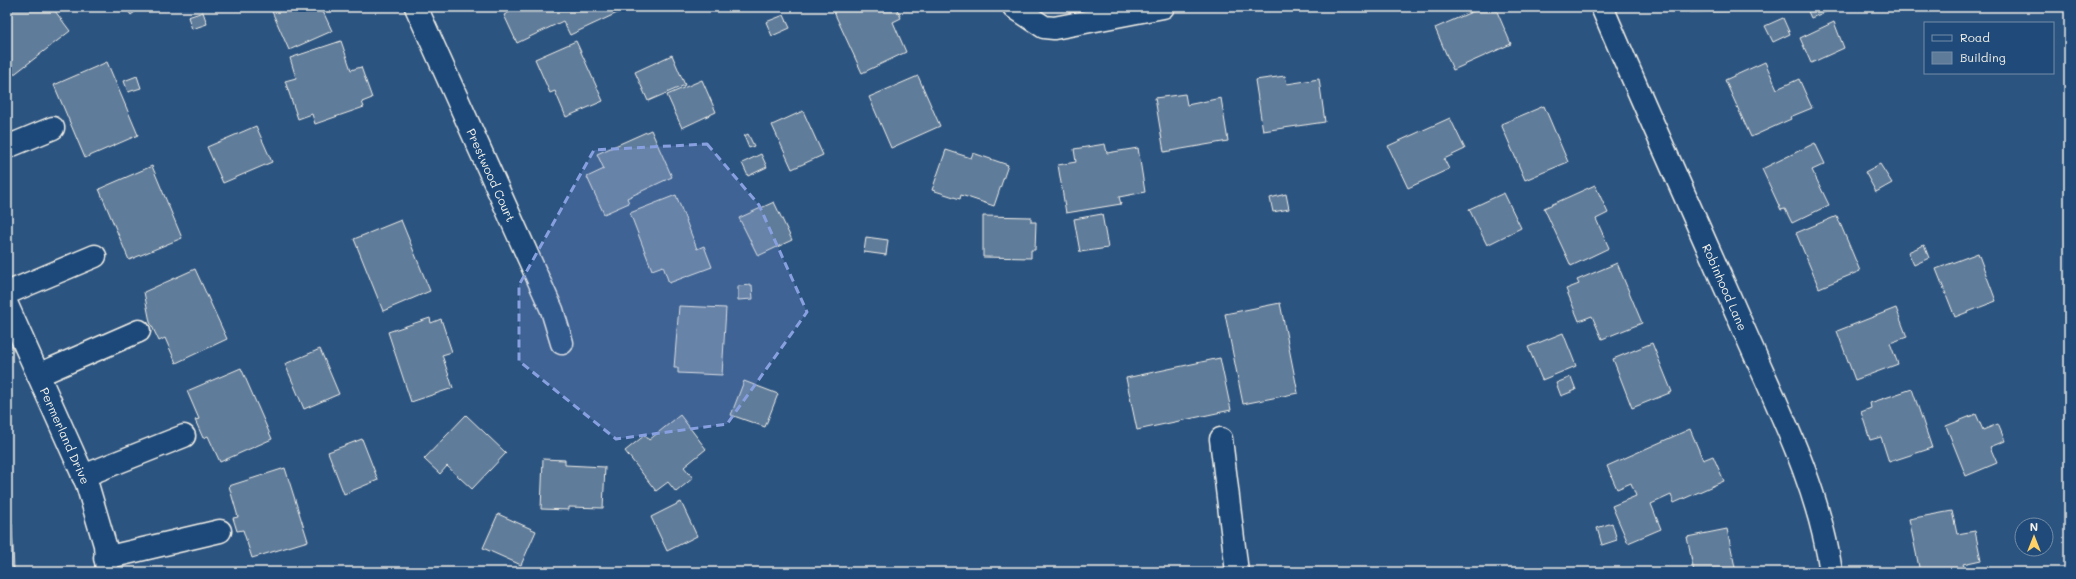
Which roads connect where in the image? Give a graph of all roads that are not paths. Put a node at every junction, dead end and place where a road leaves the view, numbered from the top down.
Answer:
1 (416, 7) edge
2 (1163, 7) edge
3 (1602, 7) edge
4 (1021, 12) edge
5 (53, 128) dead end
6 (7, 147) edge
7 (95, 256) dead end
8 (7, 293) edge
9 (7, 305) edge
10 (139, 331) dead end
11 (562, 344) dead end
12 (38, 375) junction
13 (184, 436) dead end
14 (1221, 439) dead end
15 (83, 476) junction
16 (220, 531) dead end
17 (106, 565) edge
18 (1237, 572) edge
19 (1831, 572) edge

1 - 11 street, Prestwood Court
2 - 4 street
3 - 19 street, Robinhood Lane
5 - 6 street
7 - 8 street
9 - 12 street, Permerland Drive
10 - 12 street
12 - 15 street, Permerland Drive
13 - 15 street
14 - 18 street
15 - 17 street, Permerland Drive
16 - 17 street

